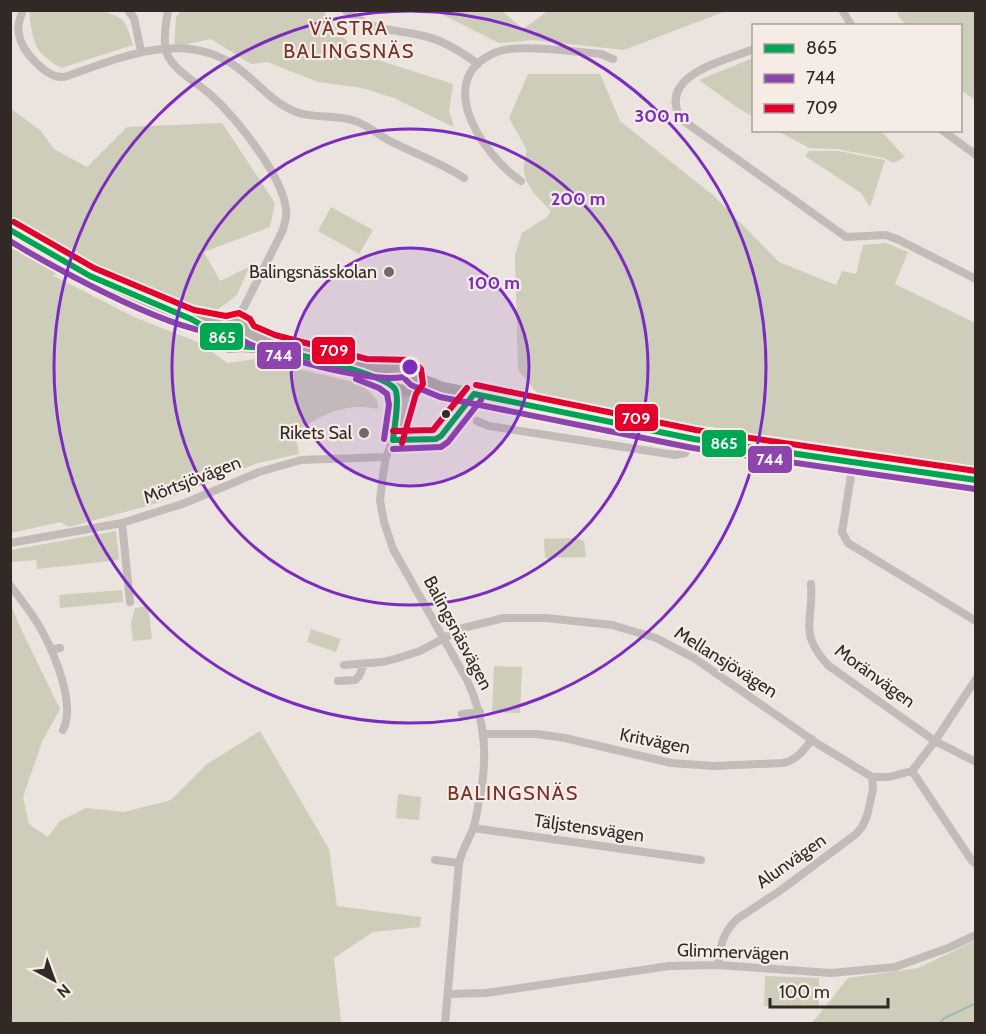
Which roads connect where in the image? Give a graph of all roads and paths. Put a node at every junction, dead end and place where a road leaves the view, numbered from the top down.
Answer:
1 (23, 10) edge
2 (128, 10) edge
3 (168, 10) edge
4 (345, 10) edge
5 (842, 10) edge
6 (851, 24) edge
7 (752, 49) edge
8 (166, 50) junction
9 (141, 51) junction
10 (613, 59) dead end
11 (478, 64) junction
12 (945, 132) edge
13 (975, 155) edge
14 (464, 178) dead end
15 (521, 181) dead end
16 (10, 230) edge
17 (975, 279) edge
18 (244, 307) junction
19 (227, 328) junction
20 (247, 331) junction
21 (242, 346) junction
22 (396, 369) junction
23 (404, 385) junction
24 (477, 421) dead end
25 (694, 439) junction
26 (386, 457) junction
27 (853, 464) junction
28 (975, 480) edge
29 (122, 523) junction
30 (10, 543) edge
31 (811, 584) dead end
32 (10, 585) edge
33 (130, 602) dead end
34 (975, 621) edge
35 (443, 639) junction
36 (364, 663) junction
37 (344, 665) dead end
38 (975, 679) edge
39 (338, 681) dead end
40 (480, 712) junction
41 (462, 714) dead end
42 (63, 730) dead end
43 (484, 734) junction
44 (812, 739) junction
45 (936, 741) junction
46 (975, 762) edge
47 (912, 771) junction
48 (872, 777) junction
49 (473, 828) junction
50 (435, 860) dead end
51 (701, 860) dead end
52 (459, 863) junction
53 (975, 864) edge
54 (975, 935) edge
55 (718, 964) junction
56 (448, 994) junction
57 (445, 1023) edge

1 - 9 street
2 - 9 street
3 - 8 street
4 - 11 street
5 - 6 street
7 - 17 street
8 - 9 street
8 - 14 street
8 - 18 street
10 - 11 street
11 - 15 street
12 - 13 street
16 - 19 main road
18 - 19 street
18 - 20 street
19 - 20 main road
19 - 21 main road
20 - 21 main road
20 - 22 main road
21 - 23 main road
22 - 23 main road
22 - 23 main road
23 - 25 main road
23 - 26 street, Balingsnäsvägen
24 - 25 street
25 - 27 main road
26 - 29 street, Mörtsjövägen
26 - 35 street, Balingsnäsvägen
27 - 28 main road
27 - 34 street
29 - 30 street, Mörtsjövägen
29 - 33 street
31 - 45 street, Moränvägen
32 - 42 street
35 - 36 street, Mellansjövägen
35 - 40 street, Balingsnäsvägen
35 - 44 street, Mellansjövägen
36 - 37 street, Mellansjövägen
36 - 39 street
38 - 45 street
40 - 41 street
40 - 43 street, Balingsnäsvägen
43 - 44 street, Kritvägen
43 - 49 street, Balingsnäsvägen
44 - 48 street, Mellansjövägen
45 - 46 street, Moränvägen
45 - 47 street
47 - 48 street
47 - 53 street
48 - 55 street, Alunvägen
49 - 51 street, Täljstensvägen
49 - 52 street, Balingsnäsvägen
50 - 52 street
52 - 56 street, Balingsnäsvägen
54 - 55 street, Glimmervägen
55 - 56 street, Glimmervägen
56 - 57 street, Balingsnäsvägen

